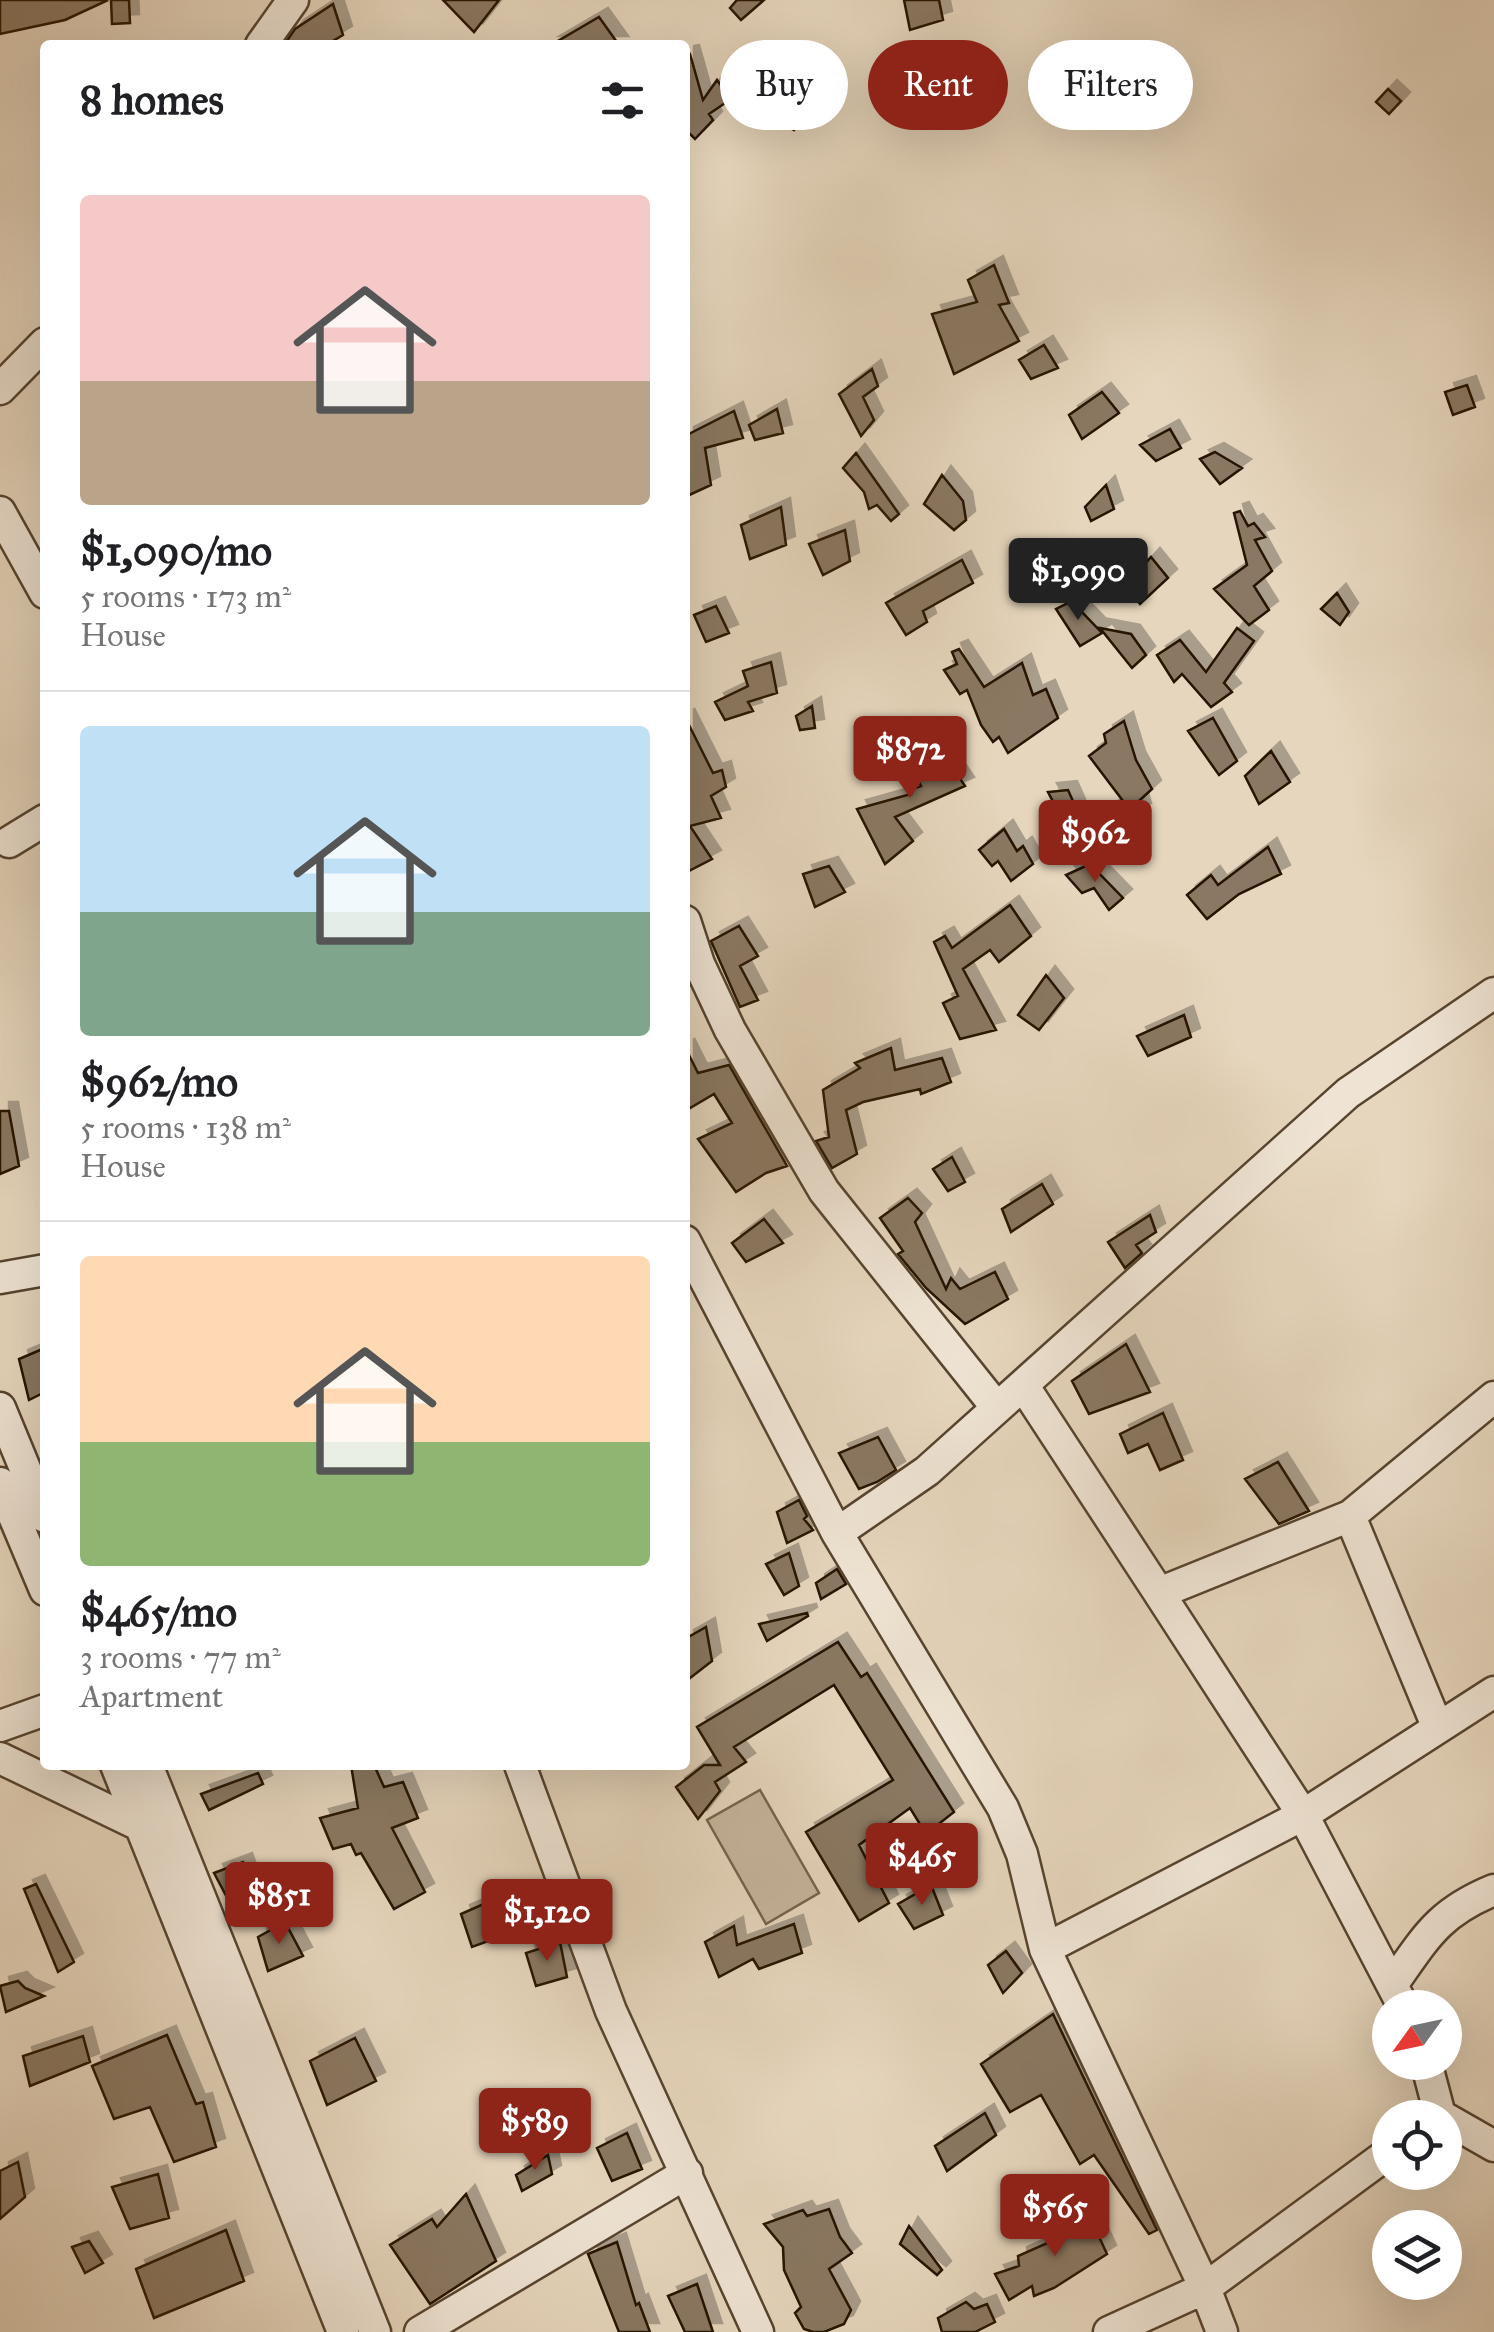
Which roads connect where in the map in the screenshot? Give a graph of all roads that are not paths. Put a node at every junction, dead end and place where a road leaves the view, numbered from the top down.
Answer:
1 (293, 0) edge
2 (264, 40) edge
3 (40, 348) edge
4 (0, 389) edge
5 (0, 512) edge
6 (37, 561) edge
7 (40, 823) edge
8 (9, 842) dead end
9 (690, 935) edge
10 (1494, 993) edge
11 (690, 1251) edge
12 (40, 1271) edge
13 (0, 1278) edge
14 (1023, 1385) junction
15 (1494, 1397) edge
16 (0, 1408) edge
17 (997, 1408) junction
18 (0, 1483) edge
19 (40, 1505) edge
20 (1350, 1516) junction
21 (837, 1532) junction
22 (40, 1578) edge
23 (1159, 1593) junction
24 (1494, 1692) edge
25 (40, 1712) edge
26 (0, 1726) edge
27 (1437, 1726) junction
28 (0, 1758) edge
29 (118, 1770) edge
30 (149, 1770) edge
31 (522, 1770) edge
32 (1304, 1815) junction
33 (141, 1826) junction
34 (1494, 1890) edge
35 (1045, 1949) junction
36 (1395, 1990) edge
37 (1401, 1990) edge
38 (1462, 2128) edge
39 (1494, 2146) edge
40 (1372, 2165) edge
41 (687, 2173) junction
42 (1205, 2288) junction
43 (342, 2332) edge
44 (375, 2332) edge
45 (420, 2332) edge
46 (758, 2332) edge
47 (1109, 2332) edge
48 (1222, 2332) edge

1 - 2 street
3 - 4 street
5 - 6 street
7 - 8 street
9 - 17 street
10 - 14 street
11 - 21 street
12 - 13 street
14 - 17 street
14 - 23 street
15 - 20 street
16 - 19 street
17 - 21 street
18 - 22 street
20 - 23 street
20 - 27 street
21 - 35 street
23 - 32 street
24 - 27 street
25 - 26 street
27 - 32 street
28 - 33 street
29 - 33 street
30 - 44 street
31 - 41 street
32 - 35 street
32 - 36 street
33 - 43 street
34 - 37 street
35 - 42 street
38 - 39 street
40 - 42 street
41 - 45 street
41 - 46 street
42 - 47 street
42 - 48 street

